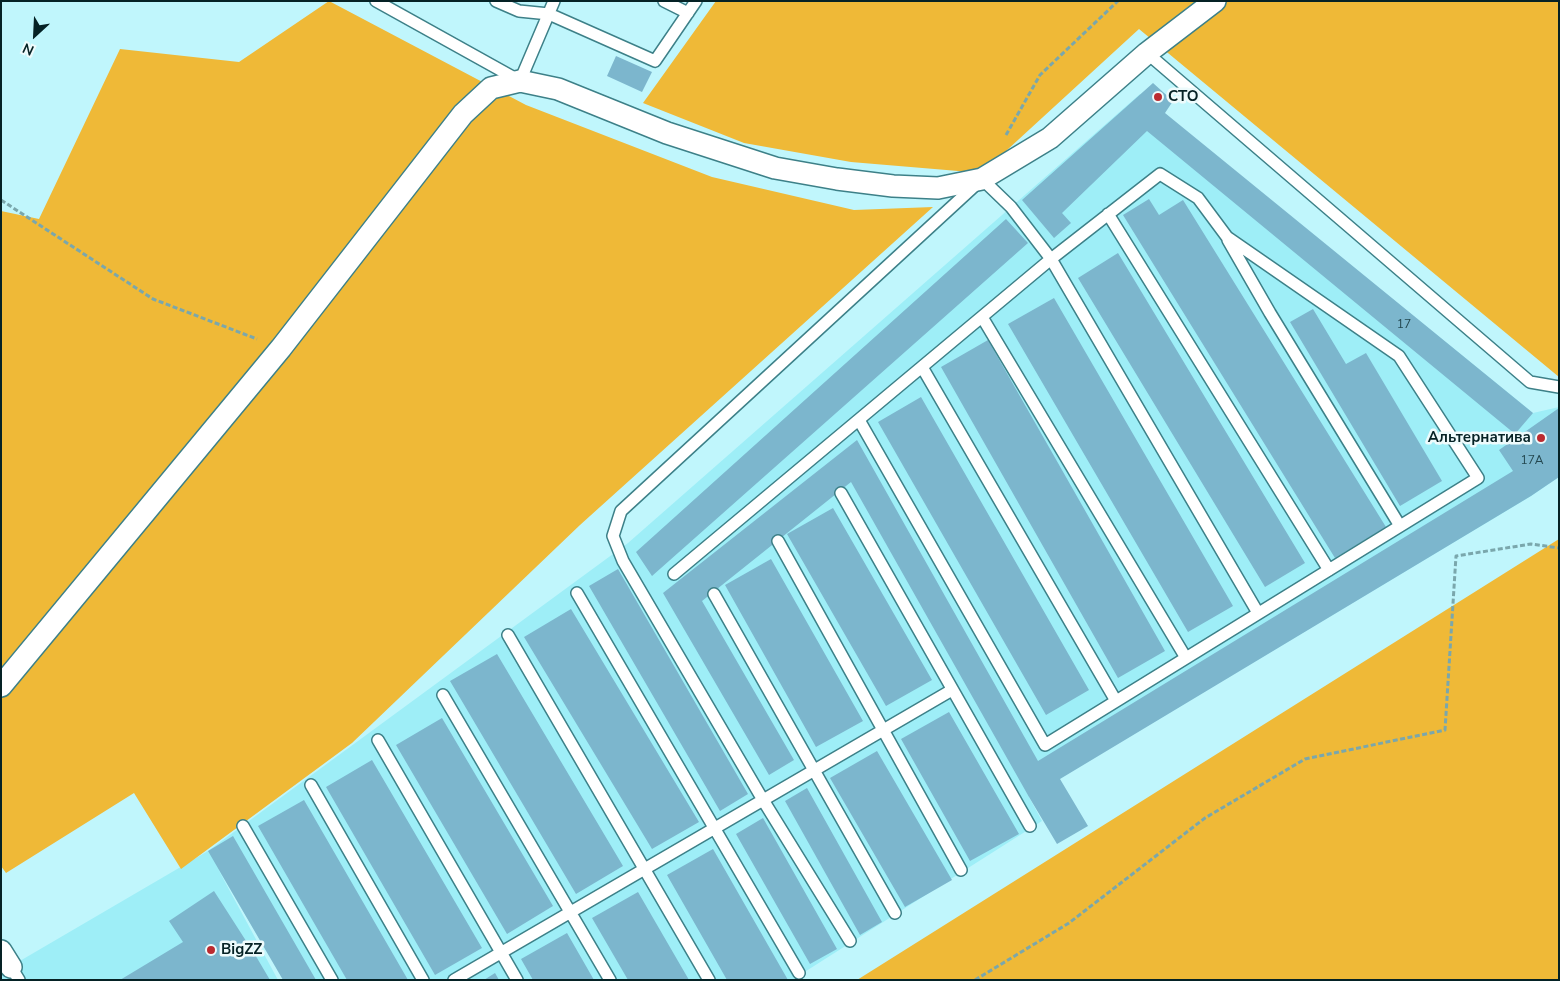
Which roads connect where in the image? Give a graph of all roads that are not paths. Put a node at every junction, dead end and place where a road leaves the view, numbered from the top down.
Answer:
1 (376, 1) edge
2 (496, 1) edge
3 (554, 1) edge
4 (664, 1) edge
5 (696, 1) edge
6 (1215, 1) edge
7 (688, 13) junction
8 (549, 14) junction
9 (1147, 53) junction
10 (520, 81) junction
11 (982, 179) junction
12 (1108, 214) junction
13 (1227, 237) junction
14 (1051, 259) junction
15 (982, 317) junction
16 (922, 367) junction
17 (1559, 387) edge
18 (859, 420) junction
19 (841, 493) dead end
20 (1400, 526) junction
21 (778, 541) dead end
22 (1329, 570) junction
23 (674, 574) dead end
24 (577, 593) dead end
25 (714, 594) dead end
26 (1258, 613) junction
27 (508, 635) dead end
28 (1186, 658) junction
29 (1, 686) edge
30 (952, 690) junction
31 (443, 695) dead end
32 (1116, 701) junction
33 (883, 730) junction
34 (378, 740) dead end
35 (814, 770) junction
36 (311, 785) dead end
37 (763, 800) junction
38 (244, 826) dead end
39 (1030, 826) dead end
40 (715, 828) junction
41 (644, 869) junction
42 (961, 870) dead end
43 (570, 912) junction
44 (895, 913) dead end
45 (850, 941) dead end
46 (501, 952) junction
47 (799, 973) dead end
48 (332, 980) edge
49 (424, 980) edge
50 (454, 980) edge
51 (516, 980) edge
52 (610, 980) edge
53 (709, 980) edge

1 - 10 lane
2 - 8 lane
3 - 8 lane
4 - 7 lane
5 - 7 lane
6 - 9 street
7 - 8 lane
8 - 10 lane
9 - 11 street
9 - 17 lane
10 - 11 street
10 - 29 street
11 - 14 lane
11 - 37 lane
12 - 13 lane
12 - 14 lane
12 - 22 lane
13 - 20 lane
13 - 20 lane
14 - 15 lane
14 - 26 lane
15 - 16 lane
15 - 28 lane
16 - 18 lane
16 - 32 lane
18 - 23 lane
18 - 32 lane
19 - 30 lane
20 - 22 lane
21 - 33 lane
22 - 26 lane
24 - 40 lane
25 - 35 lane
26 - 28 lane
27 - 41 lane
28 - 32 lane
30 - 33 lane
30 - 39 lane
31 - 43 lane
33 - 35 lane
33 - 42 lane
34 - 46 lane
35 - 37 lane
35 - 44 lane
36 - 49 lane
37 - 40 lane
37 - 45 lane
38 - 48 lane
40 - 41 lane
40 - 47 lane
41 - 43 lane
41 - 53 lane
43 - 46 lane
43 - 52 lane
46 - 50 lane
46 - 51 lane

